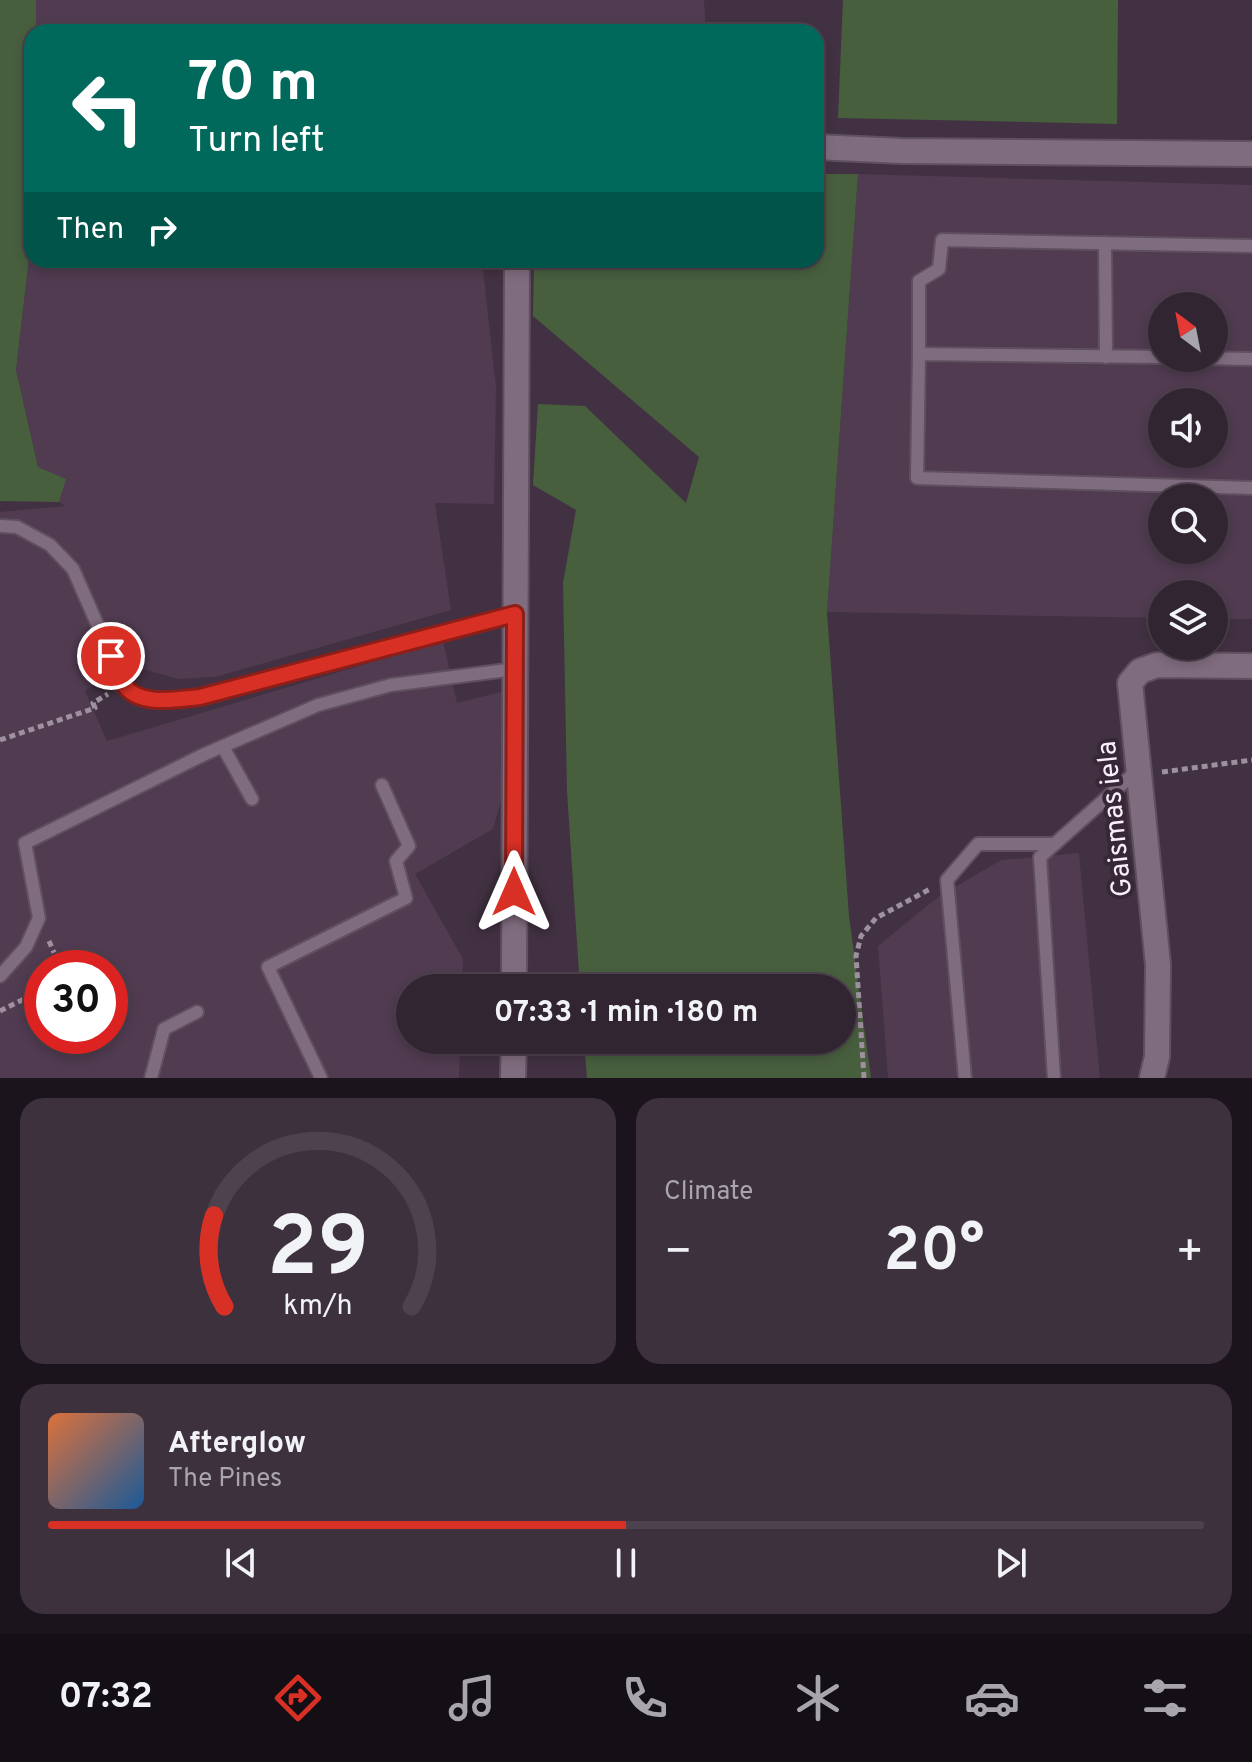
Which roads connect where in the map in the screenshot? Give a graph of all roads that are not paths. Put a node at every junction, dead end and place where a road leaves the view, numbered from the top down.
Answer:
1 (824, 147) edge
2 (1252, 154) edge
3 (1105, 243) junction
4 (1252, 246) edge
5 (517, 268) edge
6 (919, 354) junction
7 (1106, 357) junction
8 (1148, 357) edge
9 (1228, 359) edge
10 (1252, 359) edge
11 (1252, 488) edge
12 (0, 526) edge
13 (515, 614) junction
14 (1252, 666) edge
15 (515, 669) junction
16 (223, 747) junction
17 (1139, 772) junction
18 (382, 785) dead end
19 (252, 799) dead end
20 (1055, 844) junction
21 (514, 974) edge
22 (0, 976) edge
23 (197, 1012) dead end
24 (514, 1054) edge
25 (151, 1078) edge
26 (321, 1078) edge
27 (513, 1078) edge
28 (965, 1078) edge
29 (1054, 1078) edge
30 (1152, 1078) edge

1 - 2 street
3 - 4 lane
3 - 6 lane
3 - 7 lane
5 - 13 street
6 - 7 lane
6 - 11 lane
7 - 8 lane
9 - 10 lane
12 - 13 lane
13 - 15 street
14 - 17 street, Gaismas iela
15 - 16 lane
15 - 21 street
16 - 19 lane
16 - 22 lane
17 - 20 lane
17 - 30 street, Gaismas iela
18 - 26 lane
20 - 28 lane
20 - 29 lane
23 - 25 lane
24 - 27 street

